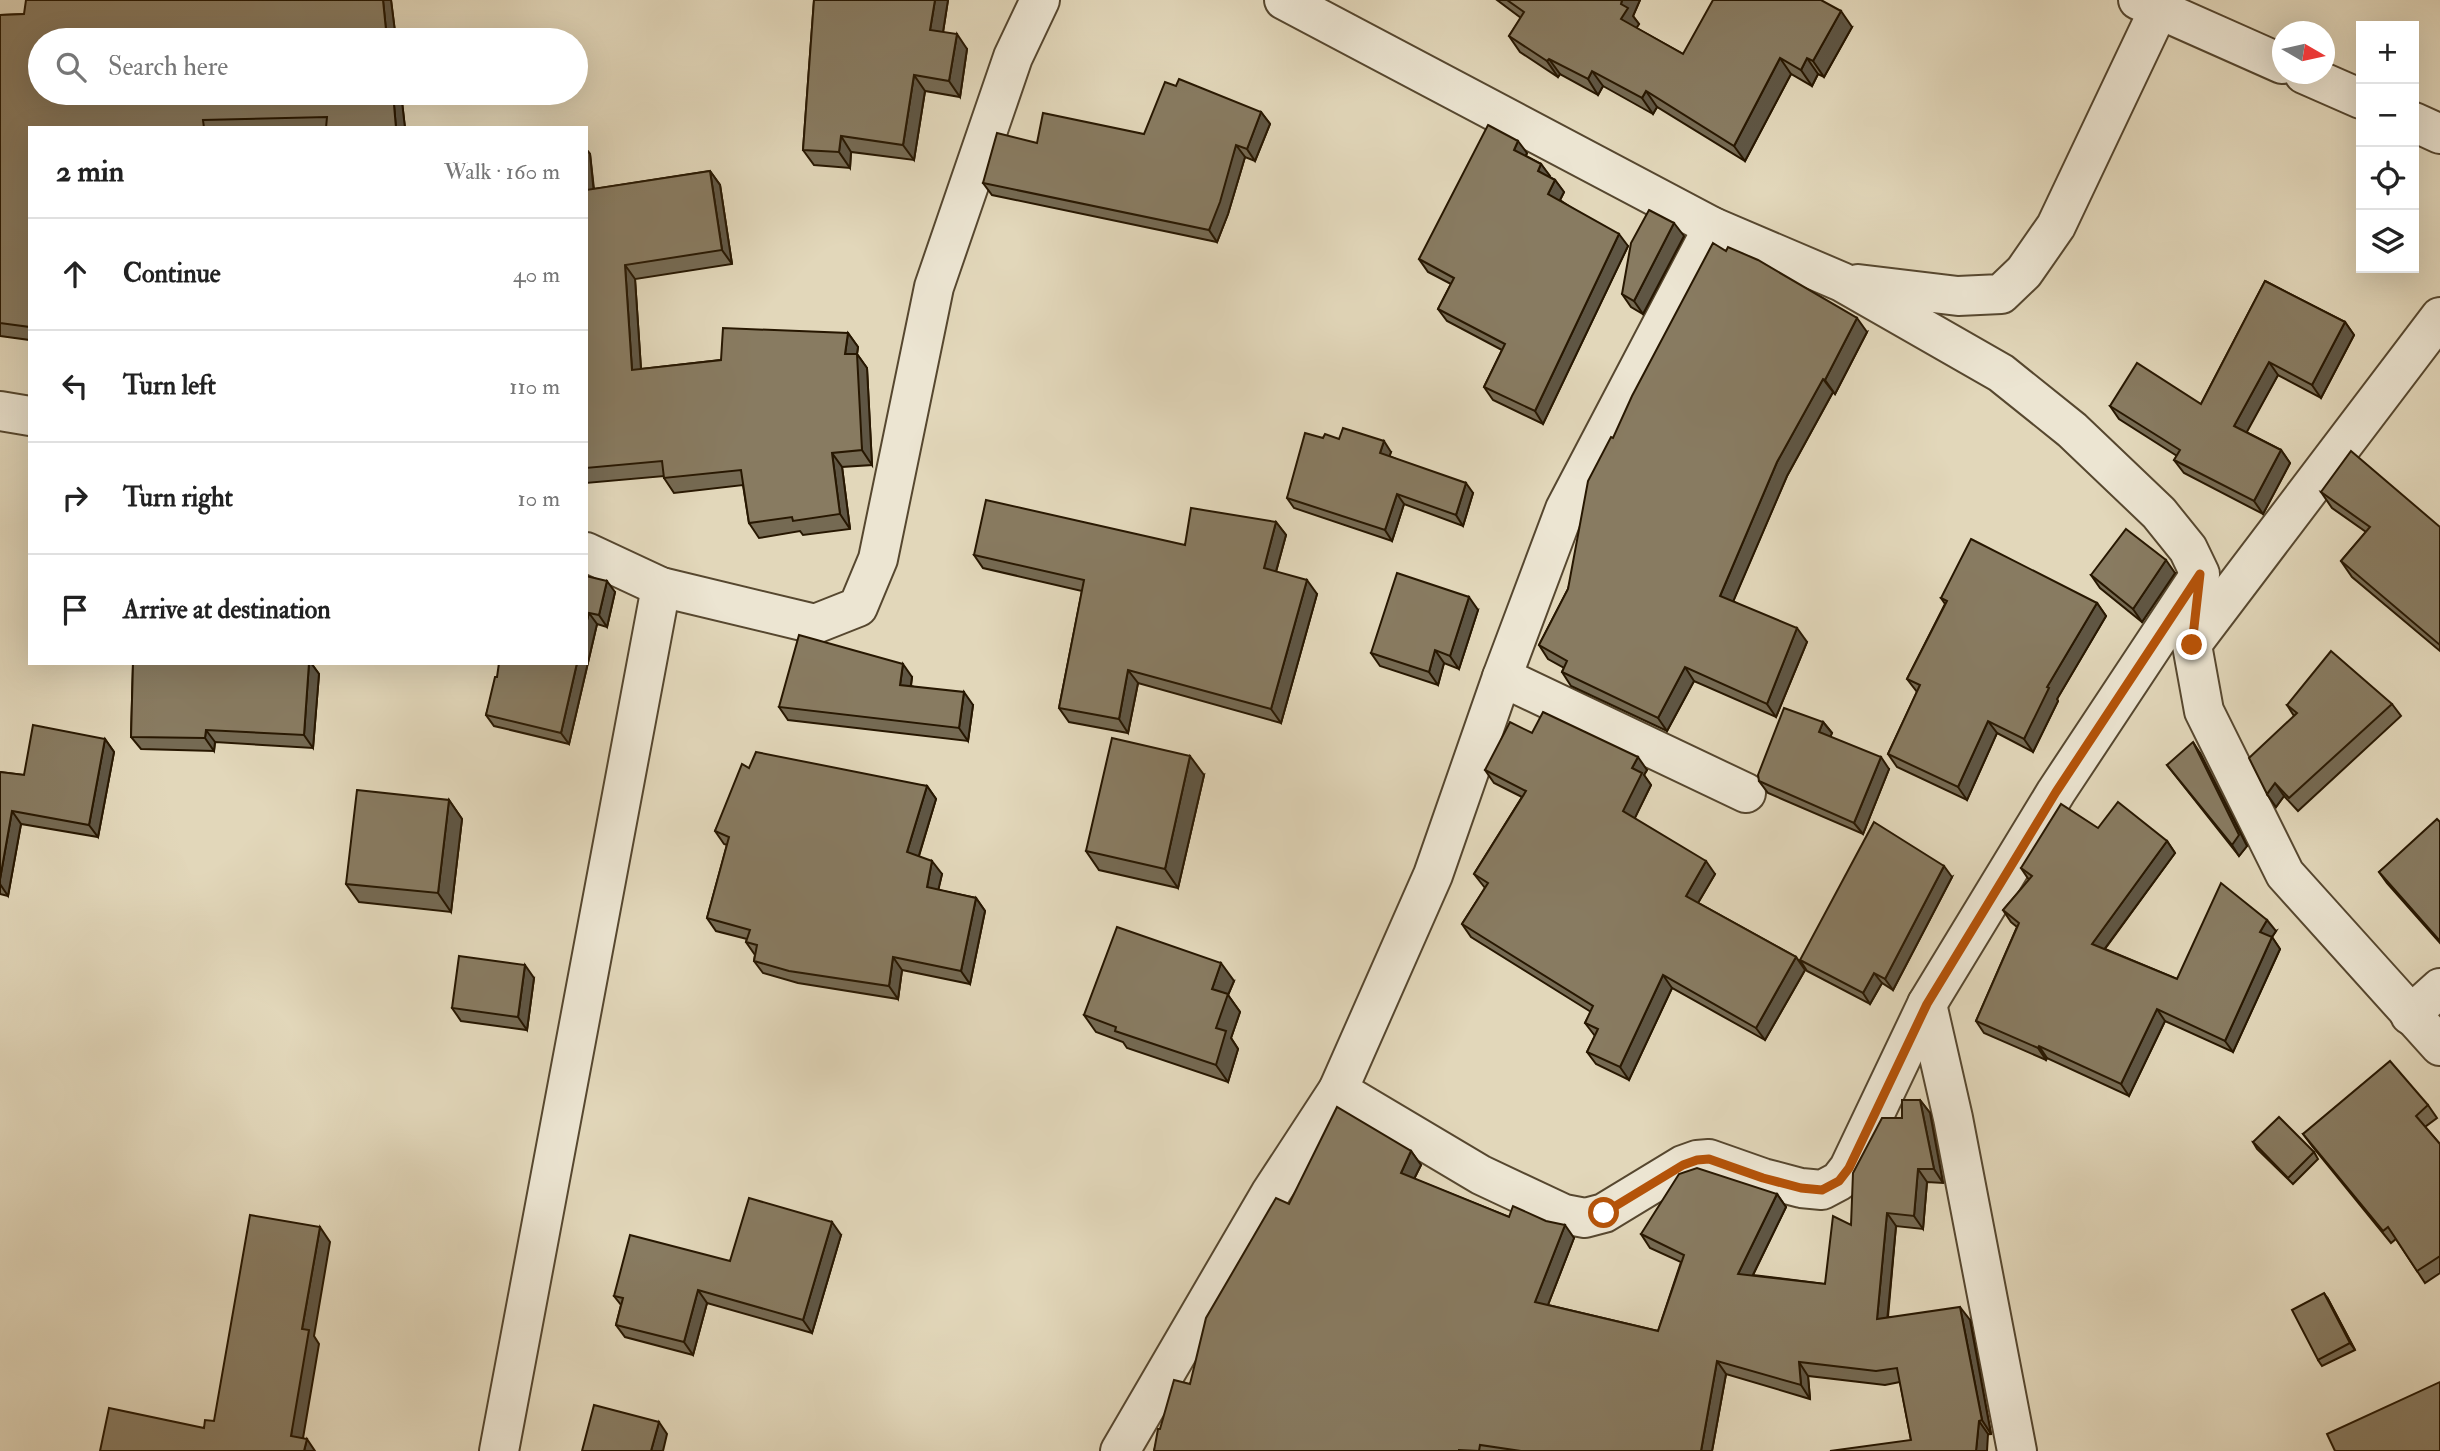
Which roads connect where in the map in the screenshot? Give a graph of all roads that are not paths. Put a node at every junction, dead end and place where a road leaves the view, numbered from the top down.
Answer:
1 (1040, 0) edge
2 (1284, 0) edge
3 (2149, 5) edge
4 (2272, 59) edge
5 (2327, 84) edge
6 (2356, 97) edge
7 (2419, 124) edge
8 (2440, 134) edge
9 (1713, 227) junction
10 (1842, 282) junction
11 (2440, 317) edge
12 (0, 411) edge
13 (28, 416) edge
14 (588, 553) edge
15 (2200, 574) junction
16 (661, 587) junction
17 (2192, 645) junction
18 (1502, 677) junction
19 (1746, 793) dead end
20 (2440, 988) edge
21 (1927, 1004) junction
22 (2410, 1015) junction
23 (2440, 1045) edge
24 (1338, 1090) junction
25 (499, 1451) edge
26 (1120, 1451) edge
27 (2017, 1451) edge

1 - 16 street
2 - 9 street
3 - 4 street
3 - 10 street
5 - 6 street
7 - 8 street
9 - 10 street
9 - 18 street
10 - 15 street
11 - 17 street
12 - 13 street
14 - 16 street
15 - 17 street
15 - 21 street
16 - 25 street
17 - 22 street
18 - 19 street
18 - 24 street
20 - 22 street
21 - 24 street
21 - 27 street
22 - 23 street
24 - 26 street

